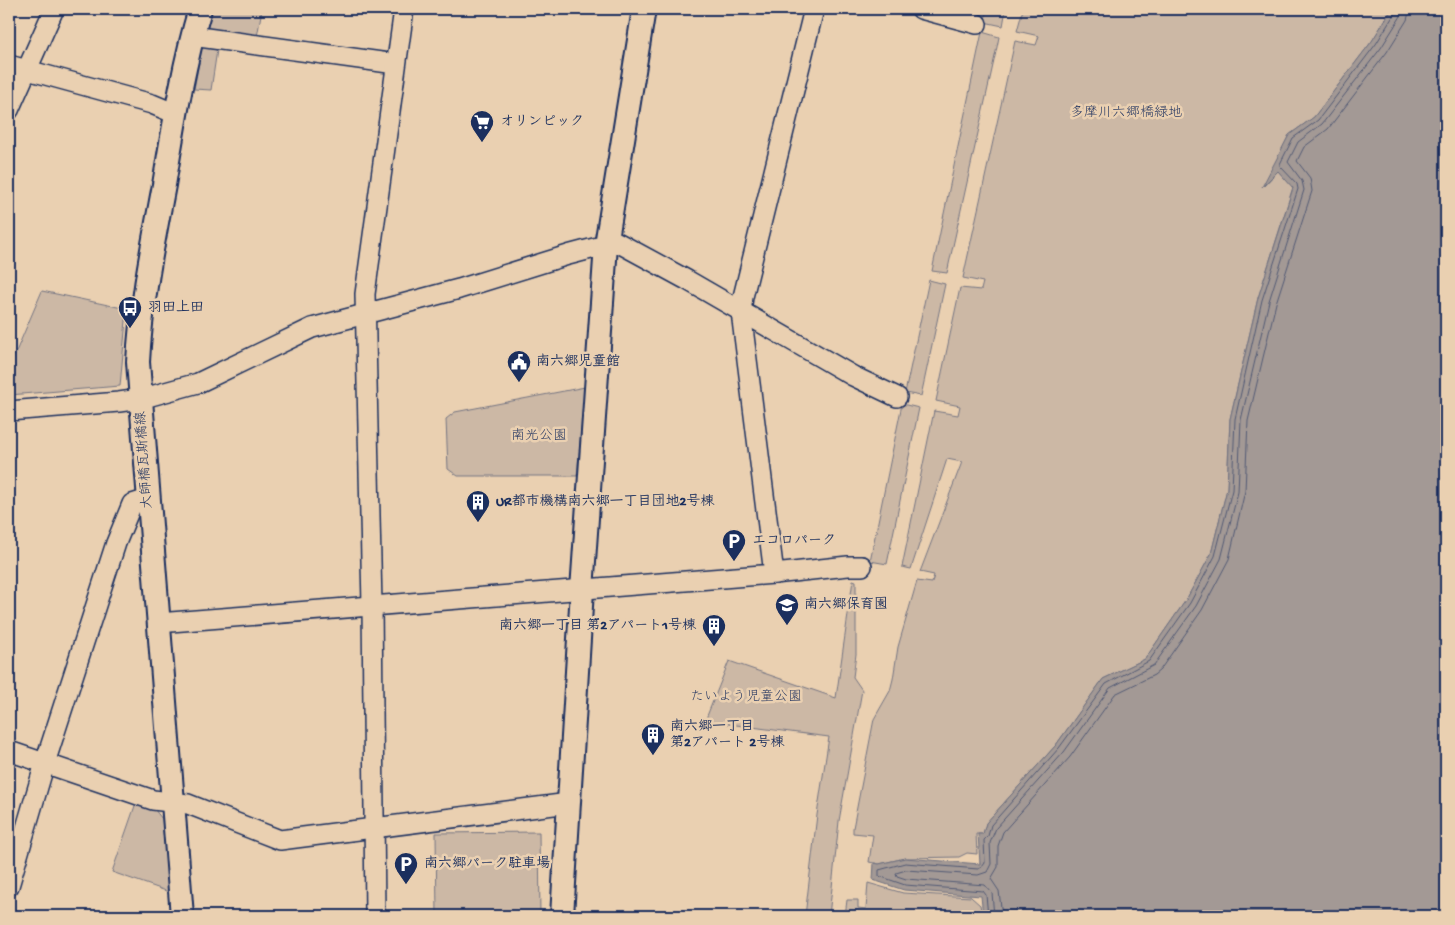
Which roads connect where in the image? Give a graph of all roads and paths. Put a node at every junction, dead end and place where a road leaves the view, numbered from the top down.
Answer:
1 (54, 9) edge
2 (200, 9) edge
3 (404, 9) edge
4 (644, 9) edge
5 (814, 9) edge
6 (921, 9) edge
7 (978, 24) dead end
8 (192, 36) junction
9 (396, 64) junction
10 (17, 68) edge
11 (9, 110) edge
12 (176, 114) junction
13 (606, 245) junction
14 (741, 312) junction
15 (365, 314) junction
16 (896, 397) dead end
17 (140, 399) junction
18 (9, 411) edge
19 (148, 499) junction
20 (862, 566) dead end
21 (774, 574) junction
22 (582, 590) junction
23 (372, 605) junction
24 (158, 624) junction
25 (9, 750) edge
26 (45, 763) junction
27 (172, 802) junction
28 (569, 803) junction
29 (373, 828) junction
30 (9, 886) edge
31 (182, 916) edge
32 (375, 916) edge
33 (562, 916) edge

1 - 10 street
2 - 8 street, 大師橋瓦斯橋線
3 - 9 street
4 - 13 street
5 - 14 street
6 - 7 street
8 - 9 street
8 - 12 street, 大師橋瓦斯橋線
9 - 15 street
10 - 11 street
10 - 12 street
12 - 17 street, 大師橋瓦斯橋線
13 - 14 street
13 - 15 street
13 - 22 street
14 - 16 street
14 - 21 street
15 - 17 street
15 - 23 street
17 - 18 street
17 - 19 street, 大師橋瓦斯橋線
19 - 24 street, 大師橋瓦斯橋線
19 - 26 street
20 - 21 street
21 - 22 street
22 - 23 street
22 - 28 street
23 - 24 street
23 - 29 street
24 - 27 street, 大師橋瓦斯橋線
25 - 26 street
26 - 27 street
26 - 30 street
27 - 29 street
27 - 31 street, 大師橋瓦斯橋線
28 - 29 street
28 - 33 street
29 - 32 street

